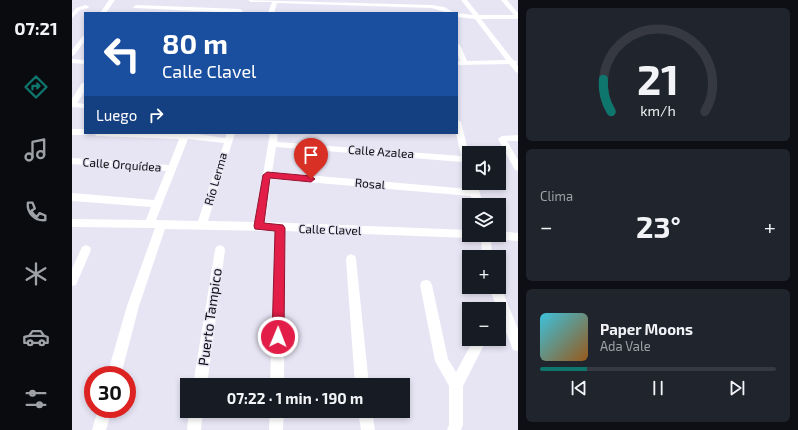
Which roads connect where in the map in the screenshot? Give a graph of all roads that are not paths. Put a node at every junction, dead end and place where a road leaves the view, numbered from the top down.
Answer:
1 (112, 0) edge
2 (140, 0) edge
3 (251, 0) edge
4 (275, 0) edge
5 (422, 0) edge
6 (464, 0) edge
7 (504, 0) edge
8 (301, 3) edge
9 (243, 6) dead end
10 (86, 7) dead end
11 (136, 7) junction
12 (425, 10) edge
13 (442, 10) edge
14 (103, 12) edge
15 (134, 12) edge
16 (240, 12) edge
17 (271, 12) edge
18 (458, 15) edge
19 (72, 16) edge
20 (518, 16) edge
21 (475, 17) junction
22 (84, 38) edge
23 (458, 50) edge
24 (72, 54) edge
25 (72, 61) edge
26 (84, 62) edge
27 (515, 62) edge
28 (461, 63) edge
29 (518, 70) edge
30 (84, 87) edge
31 (72, 105) edge
32 (84, 106) edge
33 (458, 131) edge
34 (72, 132) edge
35 (84, 132) edge
36 (141, 134) edge
37 (274, 134) edge
38 (185, 135) edge
39 (229, 137) edge
40 (518, 138) edge
41 (272, 144) junction
42 (462, 146) edge
43 (462, 159) edge
44 (72, 161) edge
45 (172, 168) junction
46 (518, 168) edge
47 (267, 175) junction
48 (473, 190) edge
49 (474, 193) junction
50 (72, 197) edge
51 (476, 198) edge
52 (157, 204) junction
53 (72, 223) edge
54 (155, 225) junction
55 (202, 225) junction
56 (259, 226) junction
57 (280, 228) junction
58 (462, 234) edge
59 (506, 236) edge
60 (518, 237) edge
61 (86, 250) dead end
62 (220, 250) dead end
63 (351, 259) dead end
64 (72, 281) edge
65 (426, 285) dead end
66 (506, 320) edge
67 (518, 345) edge
68 (477, 346) edge
69 (116, 366) edge
70 (201, 378) edge
71 (277, 378) edge
72 (361, 378) edge
73 (456, 385) junction
74 (102, 418) edge
75 (195, 418) edge
76 (276, 418) edge
77 (367, 418) edge
78 (99, 430) edge
79 (194, 430) edge
80 (276, 430) edge
81 (368, 430) edge
82 (454, 430) edge

1 - 14 street
2 - 11 street
3 - 4 street
4 - 8 street
4 - 17 street
5 - 12 street
6 - 21 street
7 - 20 street
8 - 12 street
9 - 16 street
10 - 19 street
11 - 15 street
11 - 16 street
12 - 13 street
18 - 21 street
20 - 21 street
21 - 27 street
22 - 24 street
23 - 28 street
25 - 26 street
27 - 28 street
27 - 29 street
30 - 31 street
31 - 32 street
33 - 42 street
34 - 35 street
36 - 38 street
37 - 41 street
38 - 39 street
38 - 45 street
39 - 55 street, Río Lerma
40 - 46 street
41 - 43 street, Calle Azalea
41 - 47 street
44 - 45 street, Calle Orquídea
45 - 52 street
47 - 49 street, Rosal
47 - 56 street
48 - 49 street
49 - 51 street
50 - 52 street
52 - 54 street
53 - 54 street, Calle Clavel
54 - 55 street, Calle Clavel
54 - 69 street
55 - 56 street, Calle Clavel
56 - 57 street, Calle Clavel
57 - 58 street, Calle Clavel
57 - 71 street
59 - 60 street
61 - 64 street
62 - 70 street, Puerto Tampico
63 - 72 street
65 - 73 street
66 - 67 street
68 - 73 street
73 - 82 street
74 - 78 street
75 - 79 street
76 - 80 street
77 - 81 street

